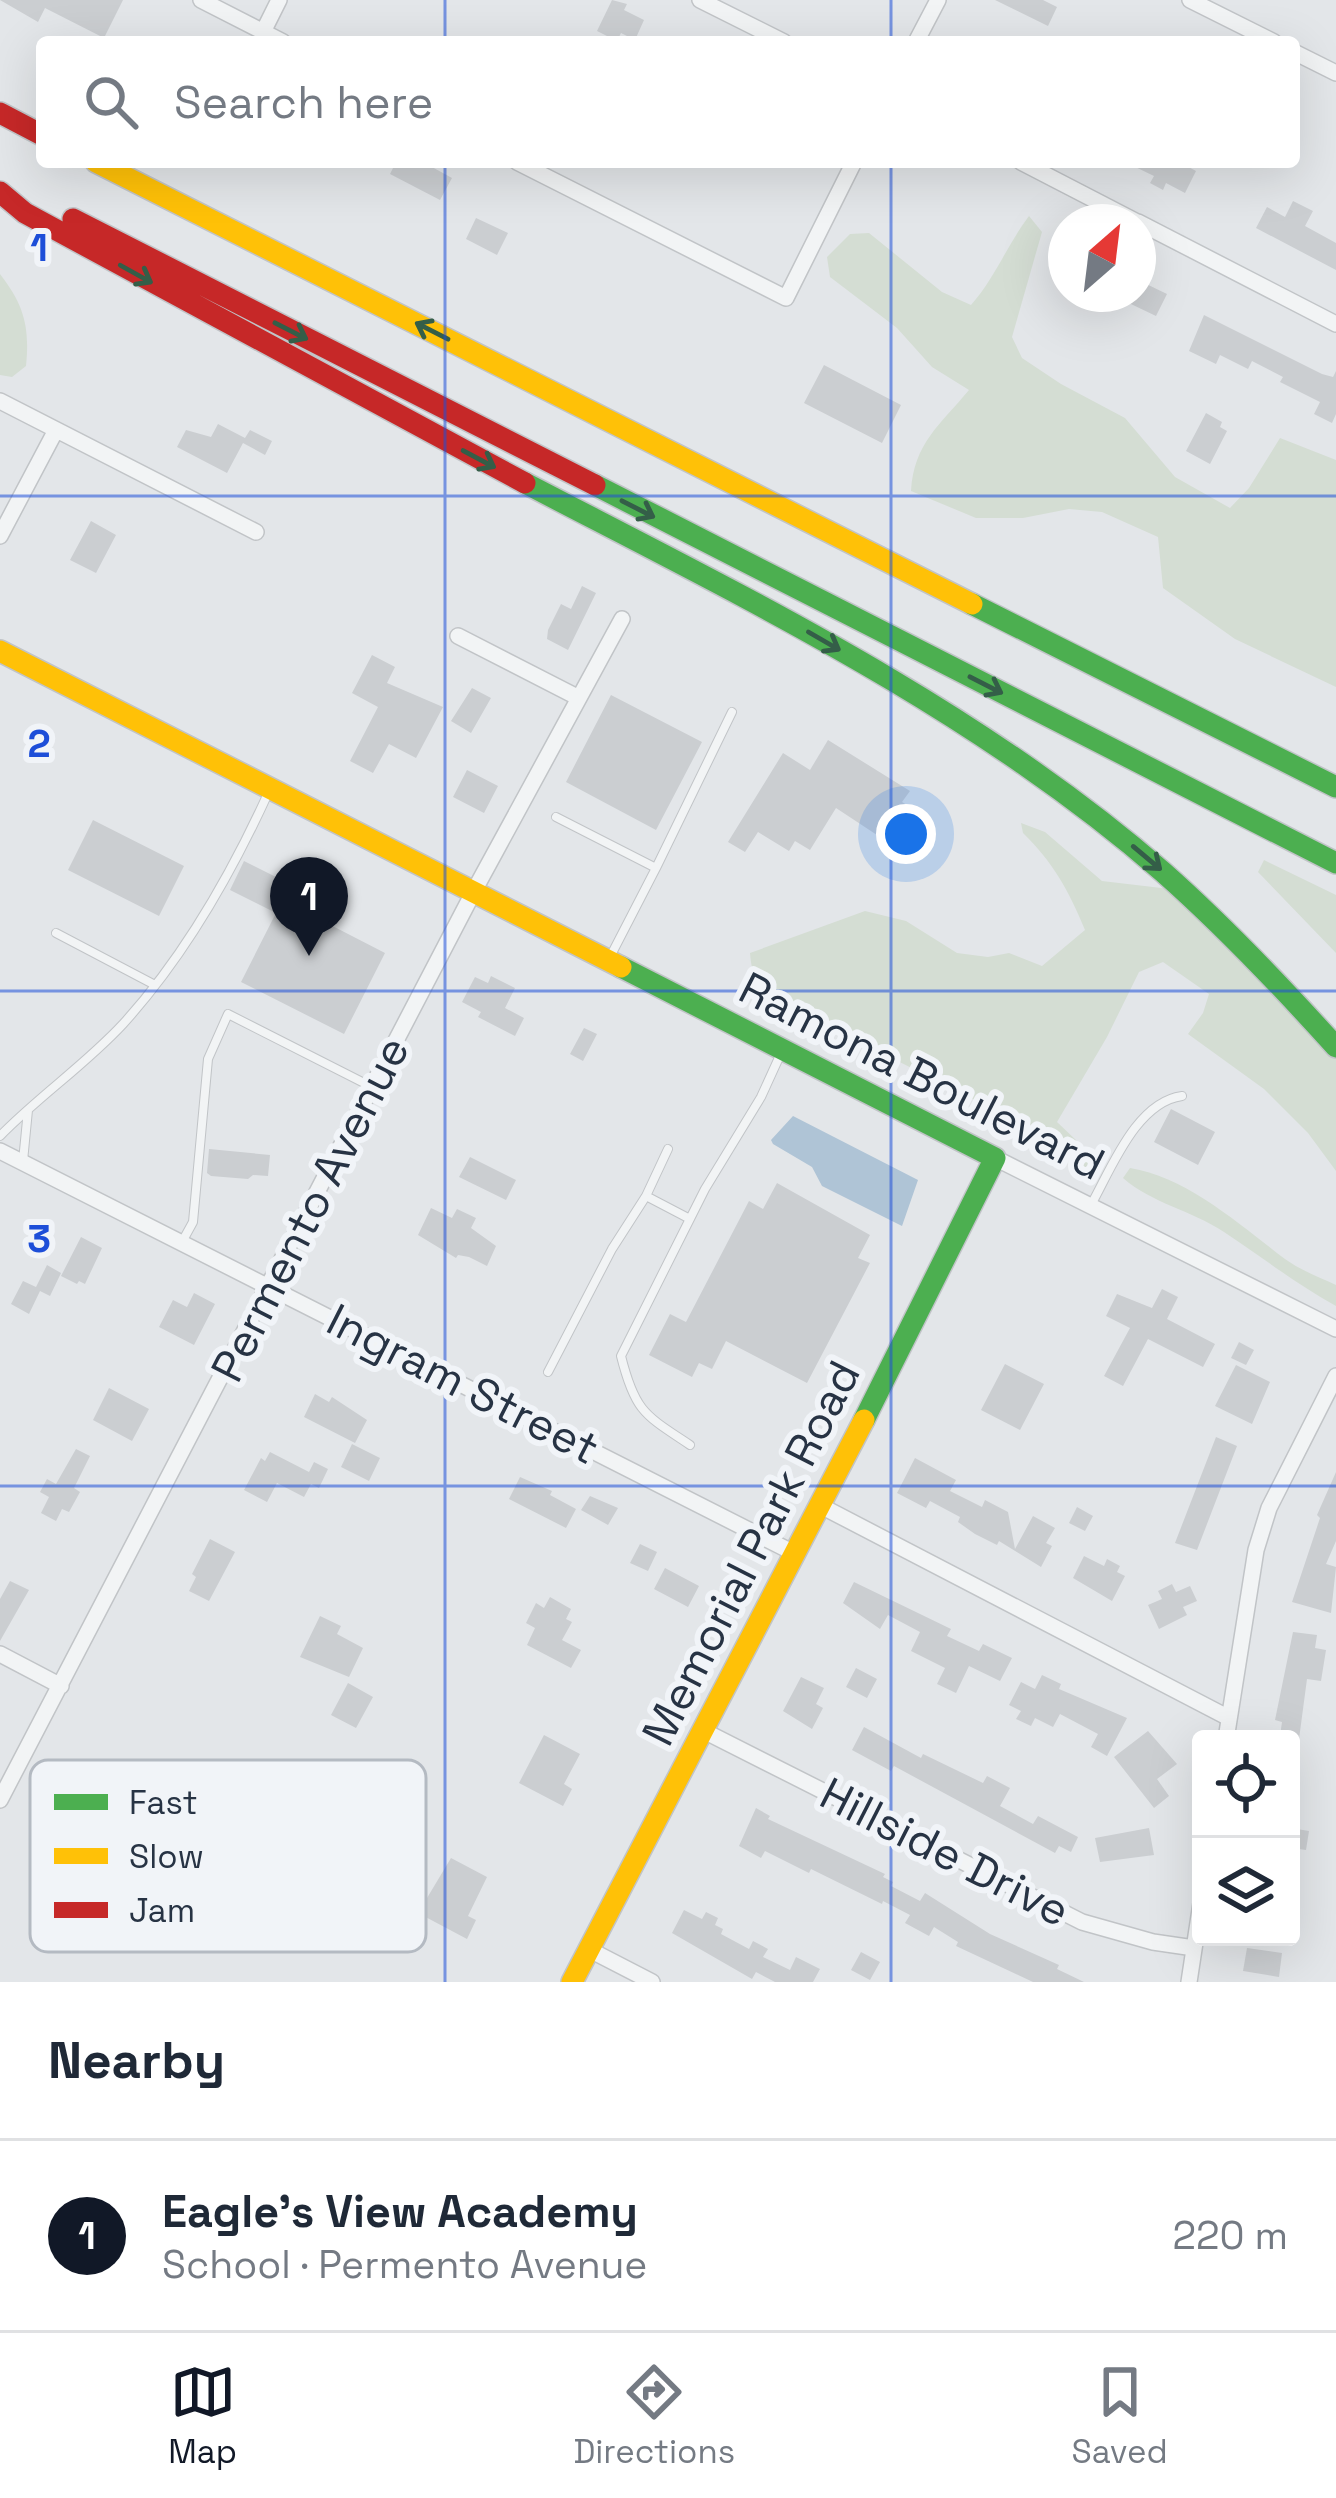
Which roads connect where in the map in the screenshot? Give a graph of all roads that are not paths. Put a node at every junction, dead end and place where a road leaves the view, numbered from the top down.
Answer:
1 (201, 0) edge
2 (279, 0) edge
3 (700, 0) edge
4 (938, 0) edge
5 (1190, 0) edge
6 (263, 32) junction
7 (271, 36) edge
8 (772, 36) edge
9 (919, 36) edge
10 (1262, 36) edge
11 (1300, 55) edge
12 (1336, 73) edge
13 (0, 113) edge
14 (36, 132) edge
15 (108, 168) edge
16 (529, 168) edge
17 (851, 168) edge
18 (1033, 168) edge
19 (0, 182) edge
20 (0, 192) edge
21 (1103, 204) edge
22 (1156, 231) edge
23 (1336, 324) edge
24 (0, 401) edge
25 (56, 430) junction
26 (256, 532) dead end
27 (0, 536) edge
28 (622, 619) dead end
29 (458, 636) dead end
30 (0, 651) edge
31 (578, 698) junction
32 (732, 712) dead end
33 (1212, 724) junction
34 (1336, 767) edge
35 (270, 788) junction
36 (1336, 788) edge
37 (556, 818) dead end
38 (1336, 863) edge
39 (656, 868) junction
40 (474, 891) junction
41 (56, 933) dead end
42 (608, 960) junction
43 (155, 985) junction
44 (1336, 1047) edge
45 (783, 1049) junction
46 (373, 1088) junction
47 (1182, 1096) dead end
48 (28, 1108) junction
49 (0, 1136) edge
50 (668, 1149) dead end
51 (0, 1151) edge
52 (995, 1158) junction
53 (23, 1163) junction
54 (646, 1196) junction
55 (1091, 1204) junction
56 (690, 1219) junction
57 (182, 1242) junction
58 (271, 1287) junction
59 (1336, 1329) edge
60 (548, 1372) dead end
61 (1336, 1376) edge
62 (690, 1445) dead end
63 (821, 1506) junction
64 (796, 1554) junction
65 (0, 1654) edge
66 (61, 1686) junction
67 (1229, 1718) junction
68 (1227, 1730) edge
69 (704, 1731) junction
70 (0, 1800) edge
71 (1194, 1948) joint
72 (590, 1950) junction
73 (572, 1982) edge
74 (652, 1982) edge
75 (1189, 1982) edge

1 - 6 street
2 - 6 street
3 - 8 street
4 - 9 street
5 - 10 street
6 - 7 street
11 - 12 street
13 - 14 main road
33 -> 15 main road
16 - 17 street
18 - 21 street
19 -> 38 main road
20 -> 44 main road
22 - 23 street
24 - 25 street
25 - 26 street
25 - 27 street
28 - 31 street, Permento Avenue
29 - 31 street
30 - 35 main road, Ramona Boulevard
31 - 40 street, Permento Avenue
32 - 39 lane
33 - 34 main road
33 - 36 main road
35 - 40 main road, Ramona Boulevard
35 - 43 lane
37 - 39 lane
39 - 42 lane
40 - 42 main road, Ramona Boulevard
40 - 46 street, Permento Avenue
41 - 43 lane
42 - 45 main road, Ramona Boulevard
43 - 48 lane
45 - 52 main road, Ramona Boulevard
45 - 56 lane
46 - 57 lane
46 - 58 street, Permento Avenue
47 - 55 lane
48 - 49 lane
48 - 53 lane
50 - 54 lane
51 - 53 street, Ingram Street
52 - 55 street, Ramona Boulevard
52 - 63 main road, Memorial Park Road
53 - 57 street, Ingram Street
54 - 56 lane
54 - 60 lane
55 - 59 street, Ramona Boulevard
56 - 62 lane
57 - 58 street, Ingram Street
58 - 64 street, Ingram Street
58 - 66 street, Permento Avenue
61 - 67 street
63 - 64 main road, Memorial Park Road
63 - 67 street
64 - 69 main road, Memorial Park Road
65 - 66 street
66 - 70 street, Permento Avenue
67 - 68 street
69 - 71 street, Hillside Drive
69 - 72 main road, Memorial Park Road
71 - 75 street
72 - 73 main road, Memorial Park Road
72 - 74 street

